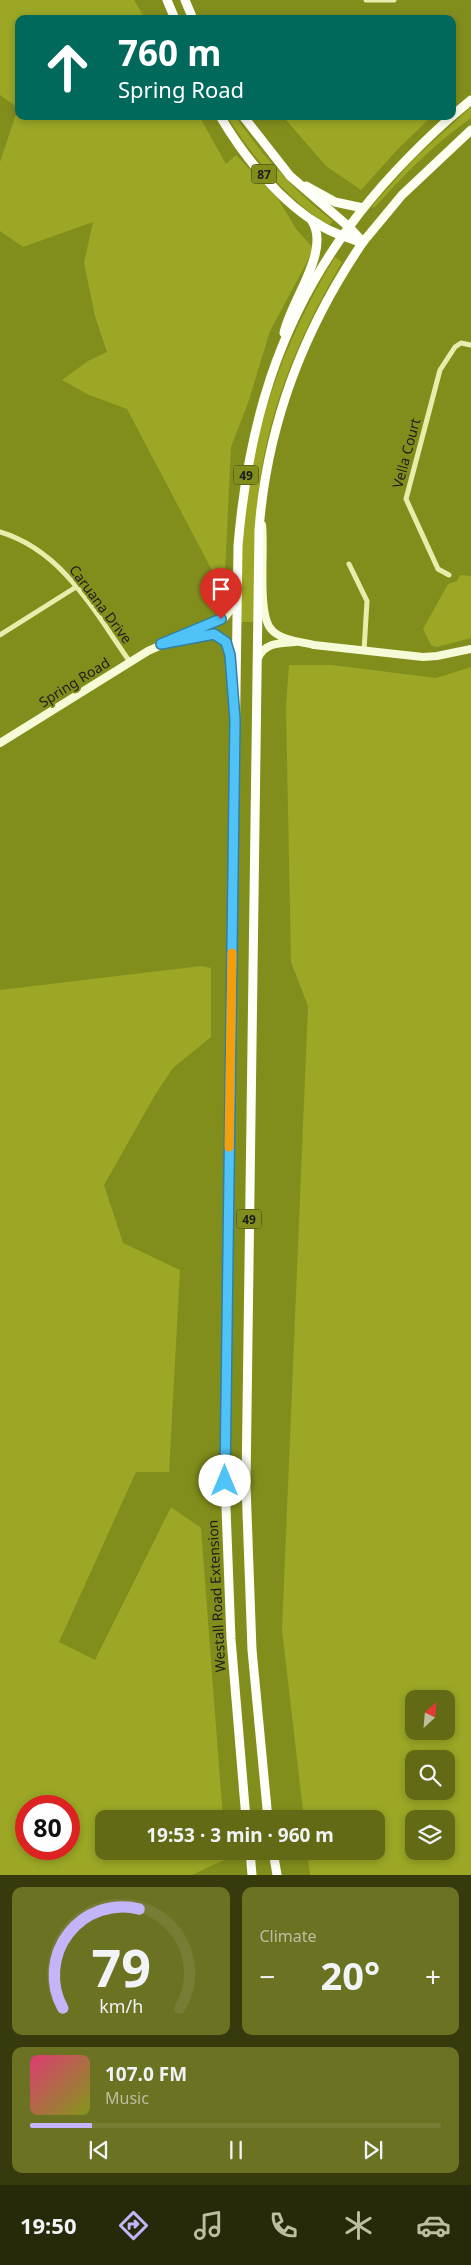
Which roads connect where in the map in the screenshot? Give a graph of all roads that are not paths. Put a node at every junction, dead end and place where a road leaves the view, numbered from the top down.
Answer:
1 (167, 0) edge
2 (185, 0) edge
3 (366, 0) edge
4 (394, 0) edge
5 (173, 15) edge
6 (191, 15) edge
7 (471, 100) edge
8 (456, 113) edge
9 (223, 120) edge
10 (246, 120) edge
11 (448, 120) edge
12 (471, 130) edge
13 (290, 176) junction
14 (363, 208) junction
15 (308, 216) junction
16 (349, 227) junction
17 (342, 236) junction
18 (363, 243) junction
19 (471, 345) edge
20 (280, 352) junction
21 (260, 510) junction
22 (0, 532) edge
23 (349, 564) dead end
24 (449, 575) dead end
25 (76, 587) junction
26 (236, 603) junction
27 (0, 635) edge
28 (297, 641) junction
29 (161, 644) junction
30 (471, 649) edge
31 (364, 651) junction
32 (257, 659) junction
33 (130, 662) junction
34 (235, 720) junction
35 (0, 743) edge
36 (245, 1810) edge
37 (267, 1810) edge
38 (251, 1860) edge
39 (274, 1860) edge
40 (252, 1875) edge
41 (276, 1875) edge

1 - 5 highway
2 - 6 highway
3 - 4 street
7 - 8 main road, Westall Road Extension / 49
9 - 15 highway, 87
10 - 13 highway, 87
11 - 14 main road, Westall Road Extension / 49
12 - 18 main road, 49
13 - 14 main road
13 - 16 highway, 87
14 - 16 main road, Westall Road Extension / 49
15 - 17 highway, 87
15 - 20 highway
16 - 17 highway, Westall Road Extension / 49
16 - 18 highway, 87
17 - 18 highway, 87
17 - 20 highway, Westall Road Extension / 49
18 - 21 highway, 49
19 - 24 street, Vella Court
20 - 26 highway, Westall Road Extension / 49
21 - 28 main road
21 - 32 highway, 49
22 - 25 street, Caruana Drive
23 - 31 street
25 - 27 street
25 - 33 street, Caruana Drive
26 - 29 main road, Spring Road
26 - 34 highway, Westall Road Extension / 49
28 - 31 main road
28 - 32 main road
29 - 33 main road, Spring Road
29 - 34 main road, Spring Road
30 - 31 main road
32 - 37 highway, 49
33 - 35 main road, Spring Road
34 - 36 highway, Westall Road Extension / 49
38 - 40 highway
39 - 41 highway

